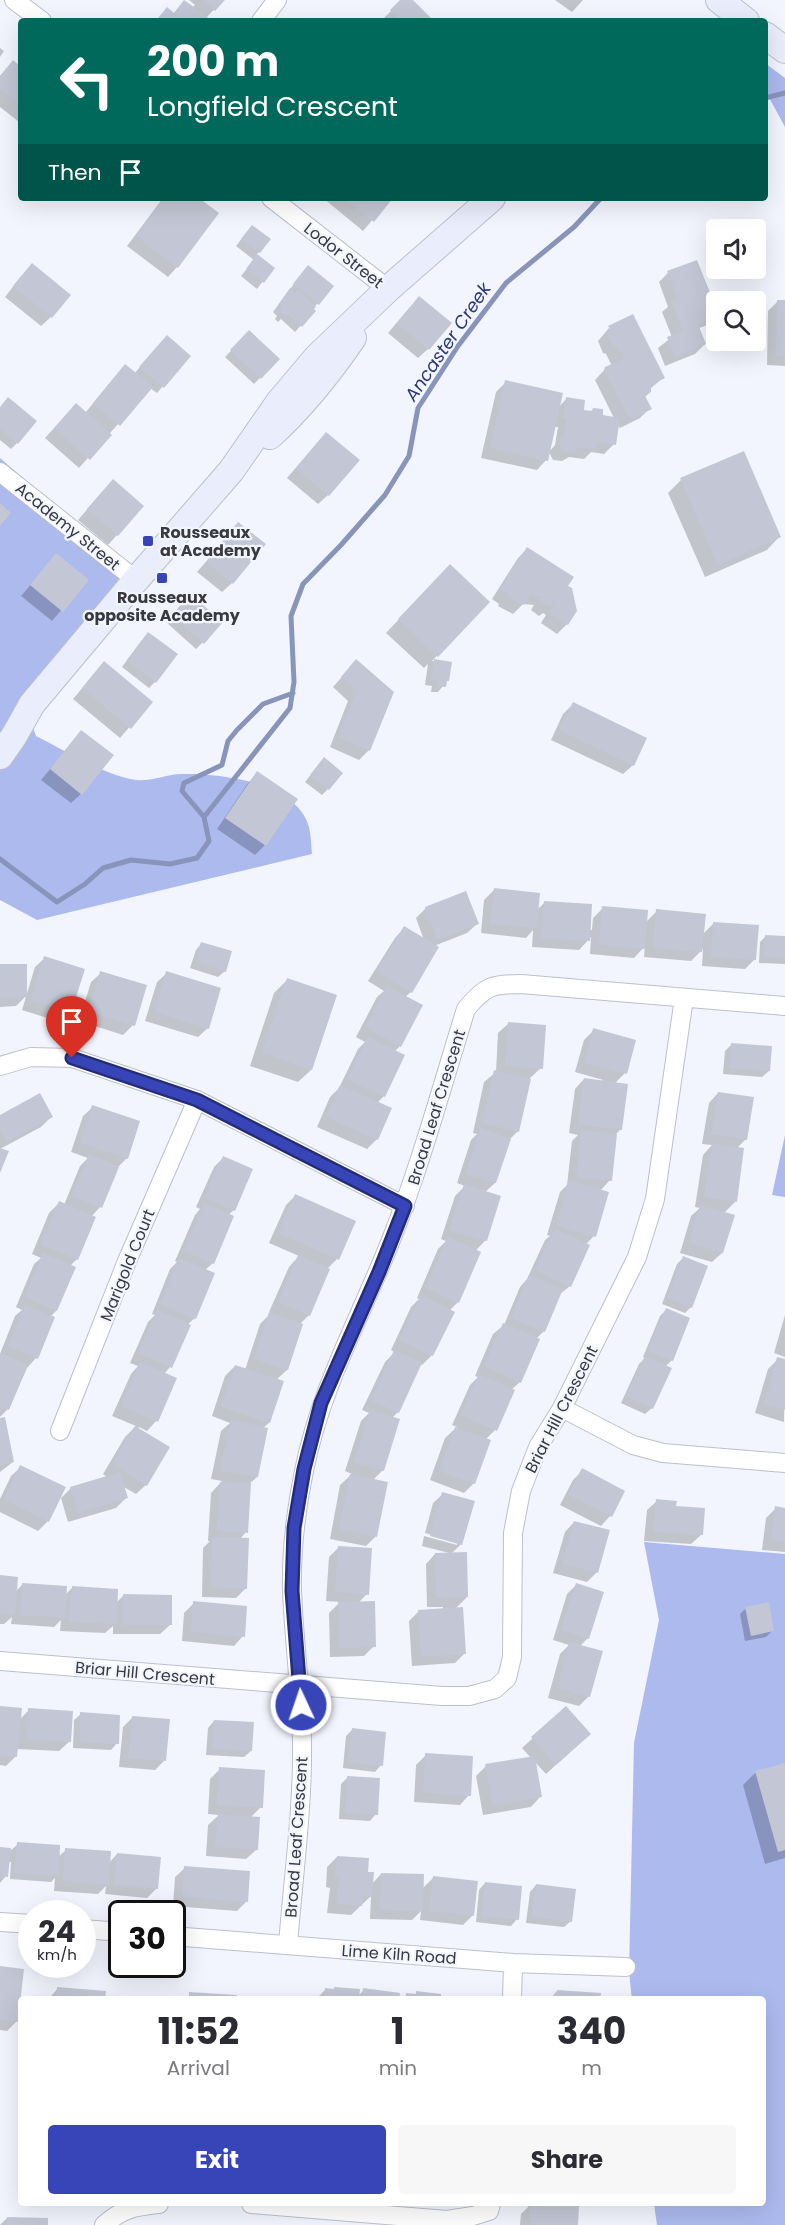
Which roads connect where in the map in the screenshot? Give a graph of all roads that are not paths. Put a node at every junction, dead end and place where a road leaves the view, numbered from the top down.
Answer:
1 (14, 0) edge
2 (277, 0) edge
3 (38, 18) edge
4 (263, 18) edge
5 (768, 37) edge
6 (785, 50) edge
7 (275, 201) edge
8 (489, 201) edge
9 (388, 289) junction
10 (0, 472) edge
11 (136, 580) junction
12 (32, 704) junction
13 (0, 729) edge
14 (0, 756) edge
15 (684, 998) junction
16 (785, 1006) edge
17 (0, 1066) edge
18 (197, 1100) junction
19 (405, 1206) junction
20 (562, 1408) junction
21 (60, 1431) dead end
22 (785, 1463) edge
23 (0, 1661) edge
24 (300, 1686) junction
25 (0, 1922) edge
26 (18, 1923) edge
27 (186, 1937) edge
28 (288, 1945) junction
29 (513, 1963) junction
30 (626, 1967) dead end
31 (512, 1996) edge
32 (138, 2206) edge
33 (276, 2206) edge
34 (491, 2213) edge
35 (104, 2225) edge

1 - 3 street
2 - 4 street
5 - 6 main road
7 - 9 street, Lodor Street
8 - 9 main road
9 - 11 main road
10 - 11 street, Academy Street
11 - 12 main road
12 - 13 main road
12 - 14 main road
15 - 16 street, Broad Leaf Crescent
15 - 19 street, Broad Leaf Crescent
15 - 20 street, Briar Hill Crescent
17 - 18 street
18 - 19 street
18 - 21 street, Marigold Court
19 - 24 street, Broad Leaf Crescent
20 - 22 street
20 - 24 street, Briar Hill Crescent
23 - 24 street, Briar Hill Crescent
24 - 28 street, Broad Leaf Crescent
25 - 26 street
27 - 28 street, Lime Kiln Road
28 - 29 street, Lime Kiln Road
29 - 30 street, Lime Kiln Road
29 - 31 street
32 - 35 street
33 - 34 street

